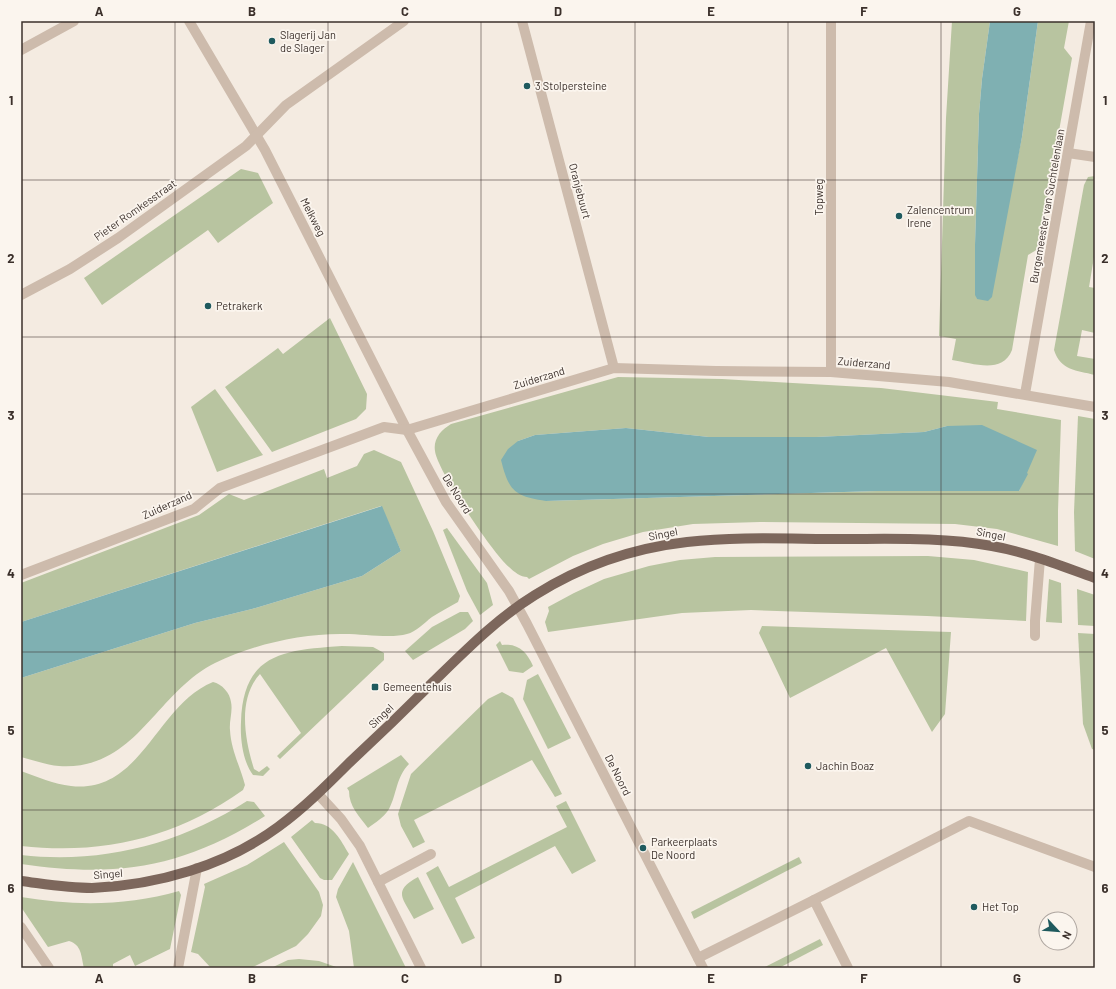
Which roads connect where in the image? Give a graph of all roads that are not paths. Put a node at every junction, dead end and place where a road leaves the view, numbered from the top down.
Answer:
1 (74, 21) edge
2 (189, 21) edge
3 (404, 21) edge
4 (522, 21) edge
5 (831, 21) edge
6 (1091, 21) edge
7 (21, 50) edge
8 (257, 136) junction
9 (1068, 153) junction
10 (1095, 157) edge
11 (21, 295) edge
12 (614, 368) junction
13 (831, 372) junction
14 (1025, 394) junction
15 (1095, 407) edge
16 (407, 430) junction
17 (1040, 559) junction
18 (21, 575) edge
19 (1095, 578) edge
20 (517, 606) junction
21 (1035, 636) dead end
22 (318, 794) junction
23 (431, 854) dead end
24 (1095, 866) edge
25 (197, 868) junction
26 (21, 881) edge
27 (378, 882) junction
28 (814, 900) junction
29 (21, 927) edge
30 (698, 958) junction
31 (49, 968) edge
32 (178, 968) edge
33 (421, 968) edge
34 (703, 968) edge
35 (848, 968) edge

1 - 7 street
2 - 8 street, Melkweg
3 - 8 street
4 - 12 street, Oranjebuurt
5 - 13 street, Topweg
6 - 9 street, Burgemeester van Suchtelenlaan
8 - 11 street, Pieter Romkesstraat
8 - 16 street, Melkweg
9 - 10 street
9 - 14 street, Burgemeester van Suchtelenlaan
12 - 13 street, Zuiderzand
12 - 16 street, Zuiderzand
13 - 14 street, Zuiderzand
14 - 15 street, Zuiderzand
16 - 18 street, Zuiderzand
16 - 20 street, De Noord
17 - 19 main road, Singel
17 - 20 main road, Singel
17 - 21 street
20 - 22 main road, Singel
20 - 30 street, De Noord
22 - 25 main road, Singel
22 - 27 street
23 - 27 street
24 - 28 street
25 - 26 main road, Singel
25 - 32 street
27 - 33 street
28 - 30 street
28 - 35 street
29 - 31 street
30 - 34 street, De Noord

